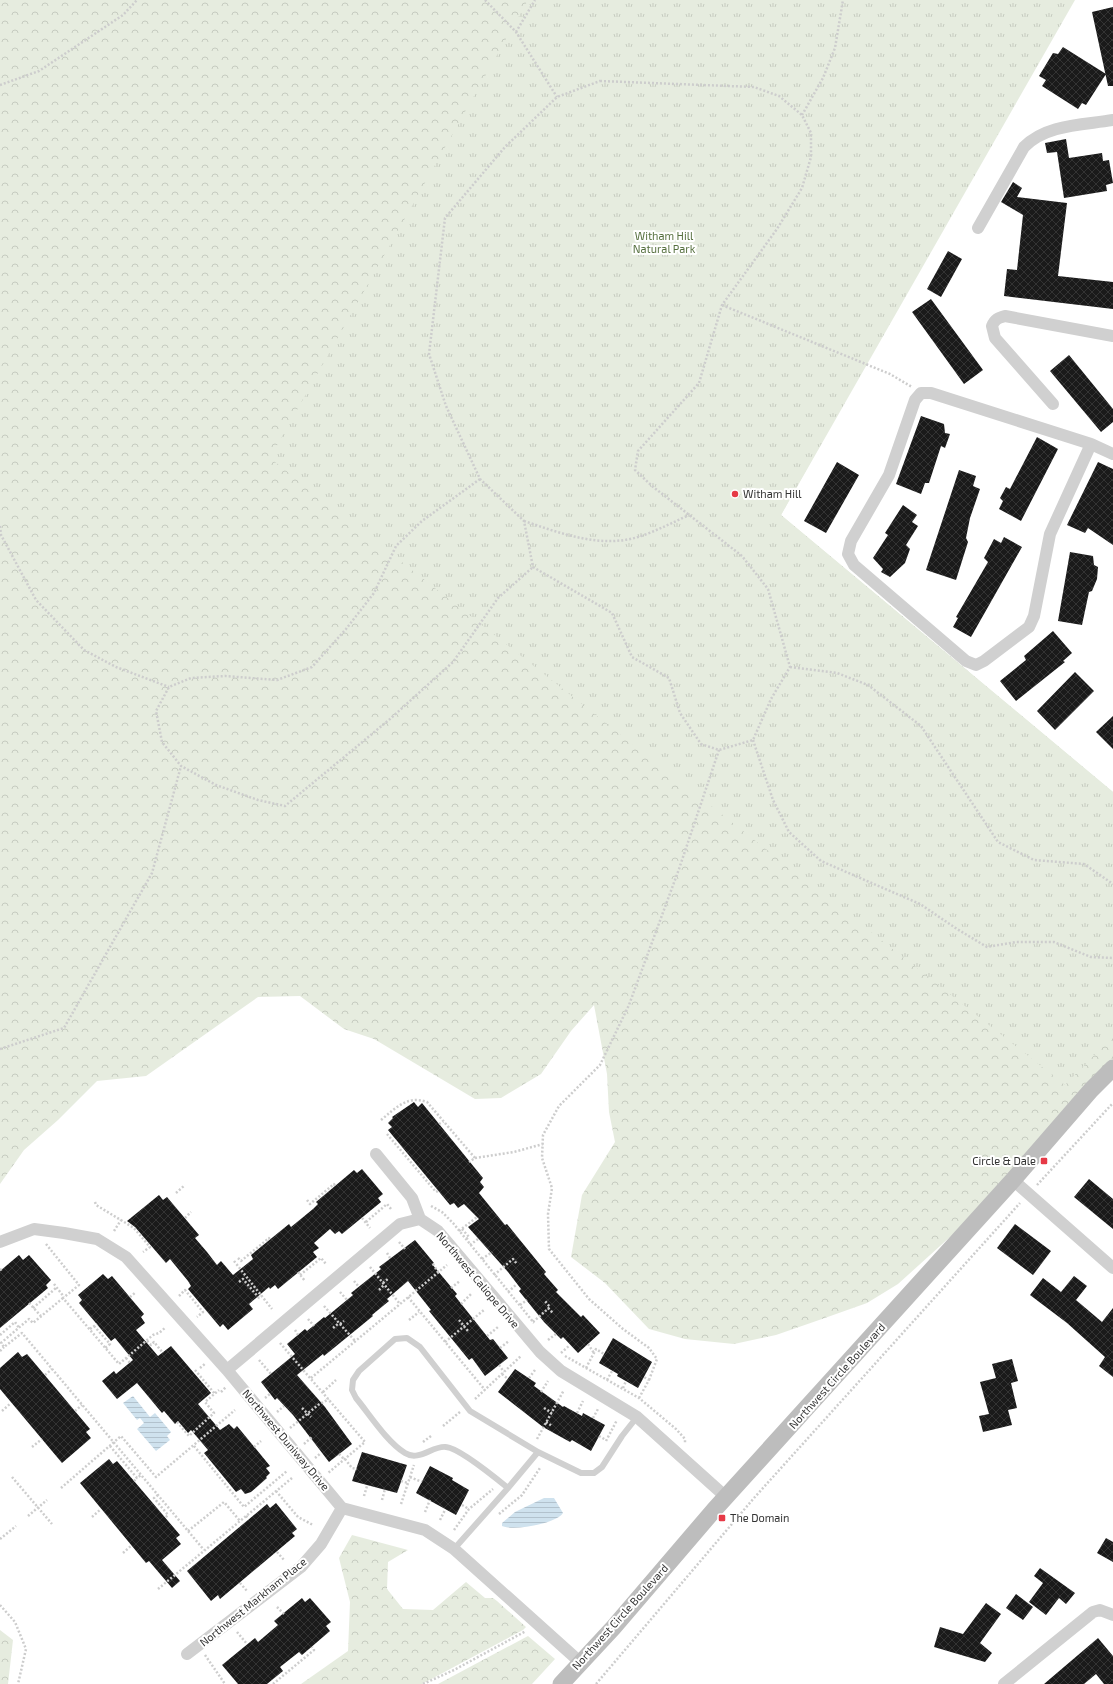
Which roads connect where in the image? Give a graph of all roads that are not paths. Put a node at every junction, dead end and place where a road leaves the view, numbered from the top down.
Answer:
1 (1113, 120) edge
2 (978, 228) dead end
3 (1113, 336) edge
4 (1053, 404) dead end
5 (1091, 444) junction
6 (1113, 454) edge
7 (1113, 1068) edge
8 (376, 1154) dead end
9 (1013, 1180) junction
10 (420, 1219) junction
11 (0, 1242) edge
12 (1113, 1268) edge
13 (227, 1370) junction
14 (637, 1417) junction
15 (538, 1452) junction
16 (508, 1488) junction
17 (726, 1497) junction
18 (342, 1508) junction
19 (454, 1548) junction
20 (1113, 1615) edge
21 (188, 1654) dead end
22 (580, 1662) junction
23 (561, 1684) edge
24 (1004, 1684) edge

1 - 2 street
3 - 4 street
5 - 5 street
5 - 6 street
7 - 9 main road, Northwest Circle Boulevard
8 - 10 street
9 - 12 street
9 - 17 main road, Northwest Circle Boulevard
10 - 13 street
10 - 14 street, Northwest Caliope Drive
11 - 13 street, Northwest Duniway Drive
13 - 18 street, Northwest Duniway Drive
14 - 15 lane
14 - 17 street, Northwest Caliope Drive
15 - 16 lane
15 - 16 lane
16 - 19 lane
17 - 22 main road, Northwest Circle Boulevard
18 - 19 street
18 - 21 street, Northwest Markham Place
19 - 22 street
20 - 24 street
22 - 23 main road, Northwest Circle Boulevard

